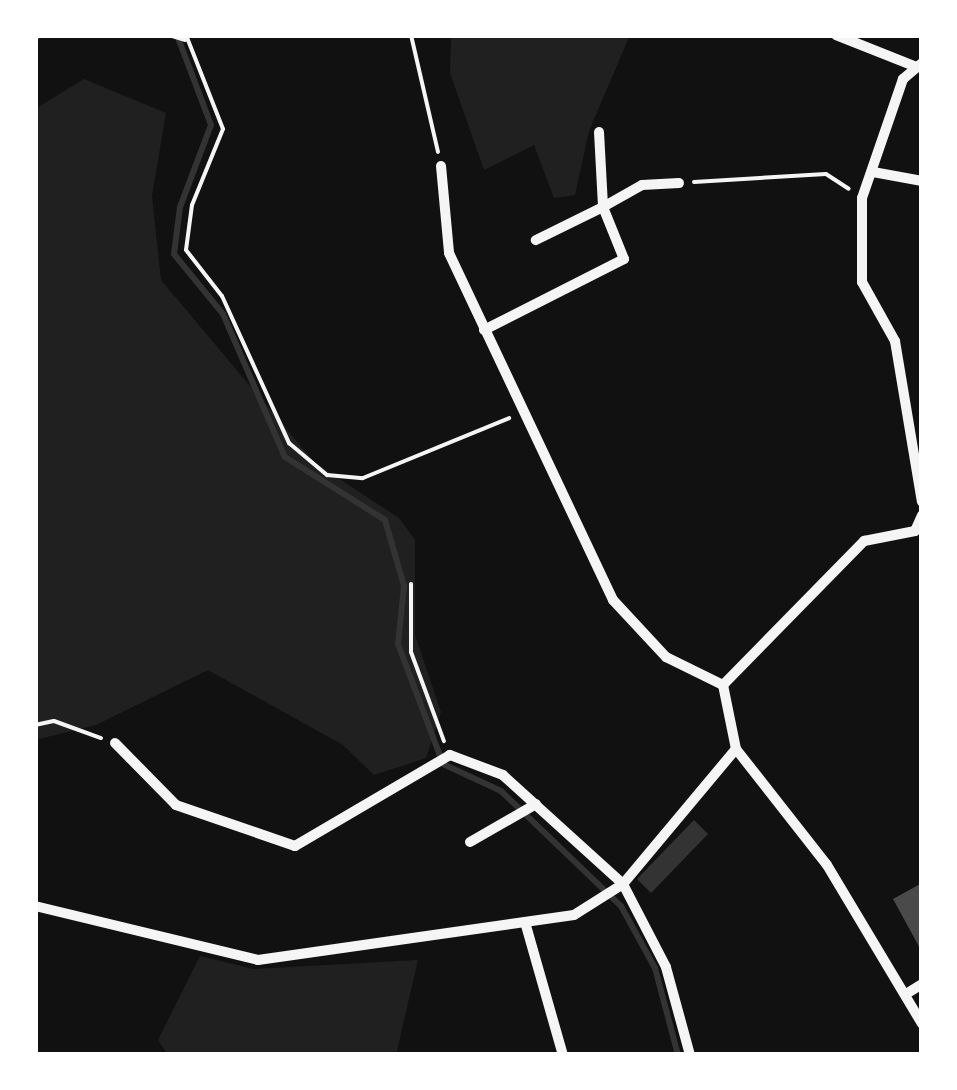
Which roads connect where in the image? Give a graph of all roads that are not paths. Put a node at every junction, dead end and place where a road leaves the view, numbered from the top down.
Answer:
1 (836, 35) edge
2 (920, 65) edge
3 (599, 132) dead end
4 (441, 166) road end
5 (873, 172) junction
6 (922, 180) edge
7 (679, 183) road end
8 (604, 207) junction
9 (536, 240) dead end
10 (484, 330) junction
11 (922, 502) edge
12 (922, 515) edge
13 (918, 531) edge
14 (723, 685) junction
15 (115, 743) road end
16 (736, 749) junction
17 (536, 804) junction
18 (470, 842) dead end
19 (623, 884) junction
20 (35, 906) edge
21 (525, 922) junction
22 (922, 984) edge
23 (906, 994) junction
24 (922, 1024) edge
25 (563, 1055) edge
26 (690, 1055) edge

1 - 2 street
2 - 5 street
3 - 8 street
4 - 10 street
5 - 6 street
5 - 11 street
7 - 8 street
8 - 9 street
8 - 10 street
10 - 14 street
12 - 13 street
13 - 14 street
14 - 16 street
15 - 17 street
16 - 19 street
16 - 23 street
17 - 18 street
17 - 19 street
19 - 21 street
19 - 26 street
20 - 21 street
21 - 25 street
22 - 23 street
23 - 24 street

